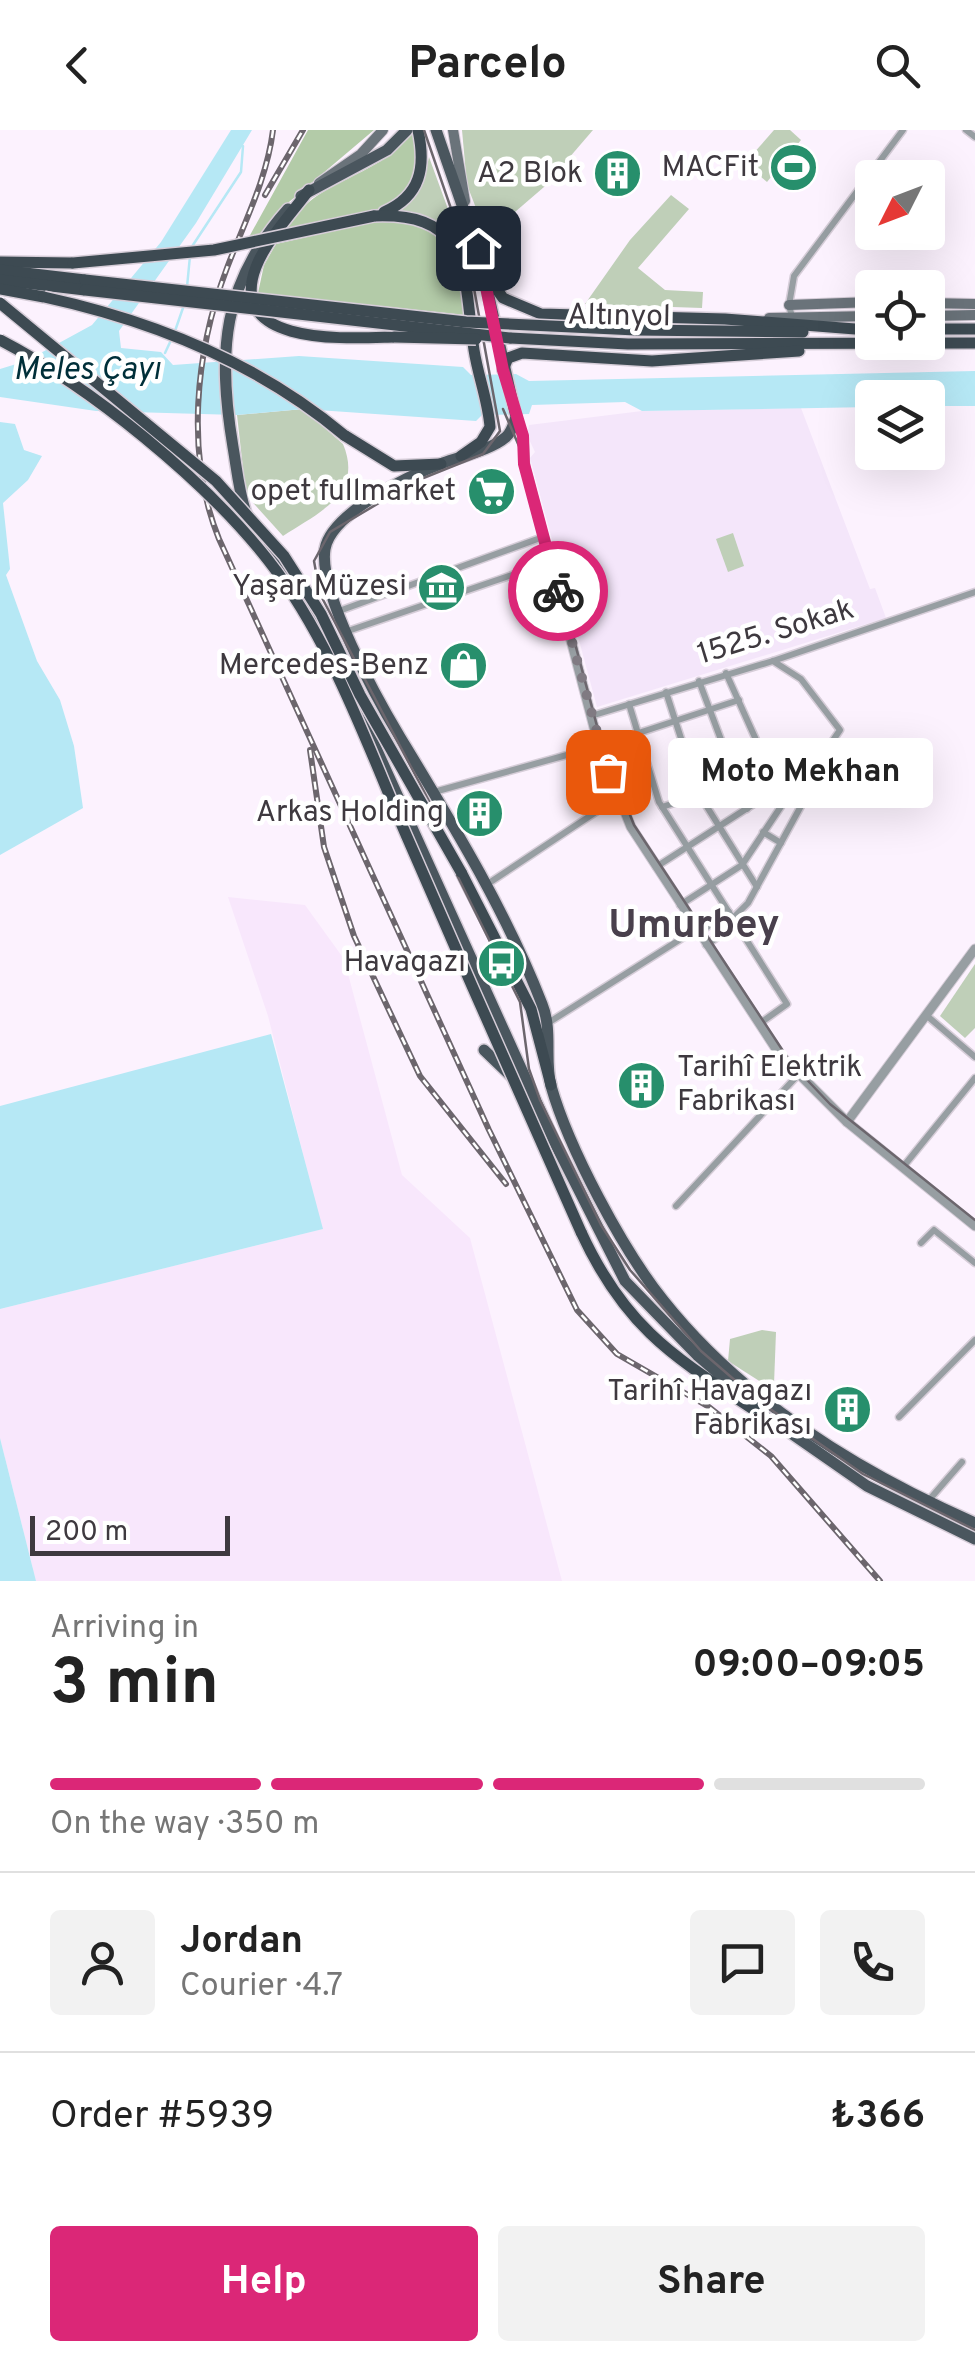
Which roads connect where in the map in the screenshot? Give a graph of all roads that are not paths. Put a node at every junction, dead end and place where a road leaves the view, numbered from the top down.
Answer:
1 (383, 130) edge
2 (406, 130) edge
3 (418, 130) edge
4 (436, 130) edge
5 (453, 130) edge
6 (903, 130) edge
7 (966, 130) edge
8 (975, 137) edge
9 (309, 190) junction
10 (374, 216) junction
11 (467, 217) junction
12 (0, 262) edge
13 (0, 270) edge
14 (484, 271) junction
15 (0, 280) edge
16 (85, 285) junction
17 (0, 289) edge
18 (0, 303) edge
19 (855, 303) edge
20 (945, 303) edge
21 (975, 304) edge
22 (788, 305) junction
23 (975, 315) edge
24 (855, 316) edge
25 (945, 316) edge
26 (792, 317) junction
27 (725, 319) junction
28 (855, 329) edge
29 (945, 329) edge
30 (975, 329) edge
31 (855, 330) edge
32 (510, 338) junction
33 (0, 340) edge
34 (975, 343) edge
35 (845, 344) junction
36 (503, 370) junction
37 (516, 417) junction
38 (461, 456) junction
39 (441, 464) junction
40 (543, 538) junction
41 (550, 562) junction
42 (975, 592) edge
43 (339, 611) junction
44 (348, 632) junction
45 (773, 660) junction
46 (726, 673) junction
47 (700, 681) junction
48 (666, 692) junction
49 (739, 700) junction
50 (629, 704) junction
51 (710, 711) junction
52 (590, 716) junction
53 (674, 722) junction
54 (637, 733) junction
55 (599, 746) junction
56 (770, 773) junction
57 (808, 778) junction
58 (736, 782) junction
59 (777, 789) junction
60 (803, 790) junction
61 (433, 792) junction
62 (698, 794) junction
63 (617, 798) junction
64 (784, 802) junction
65 (662, 807) junction
66 (747, 809) junction
67 (718, 826) junction
68 (763, 832) junction
69 (781, 843) junction
70 (688, 847) junction
71 (742, 865) junction
72 (655, 868) junction
73 (712, 885) junction
74 (484, 886) junction
75 (757, 887) junction
76 (679, 906) junction
77 (733, 918) junction
78 (696, 932) junction
79 (705, 946) junction
80 (975, 949) edge
81 (926, 1016) junction
82 (548, 1023) junction
83 (758, 1025) junction
84 (484, 1050) dead end
85 (975, 1057) edge
86 (798, 1075) junction
87 (975, 1078) edge
88 (551, 1085) junction
89 (534, 1098) junction
90 (847, 1122) junction
91 (903, 1168) junction
92 (676, 1206) dead end
93 (975, 1226) edge
94 (920, 1243) dead end
95 (975, 1263) edge
96 (975, 1340) edge
97 (899, 1417) dead end
98 (777, 1424) junction
99 (962, 1462) dead end
100 (928, 1500) junction
101 (975, 1522) edge
102 (975, 1539) edge

1 - 9 main road
2 - 9 main road
3 - 10 highway
4 - 11 main road
5 - 11 main road
6 - 22 street
7 - 8 street
9 - 32 highway, bridge
9 - 89 main road
10 - 12 highway, bridge
10 - 38 highway
11 - 14 main road
13 - 16 highway
14 - 27 highway
14 - 36 main road
15 - 16 highway
16 - 31 highway, Altınyol, bridge
16 - 32 highway, Altınyol, bridge
17 - 39 highway, bridge
18 - 88 highway, bridge
19 - 22 main road
20 - 21 main road
22 - 26 street
23 - 25 main road
24 - 26 main road
26 - 27 main road
27 - 28 highway
29 - 30 highway
32 - 35 highway, Altınyol
33 - 98 highway, bridge
34 - 35 highway, Altınyol
35 - 36 highway
36 - 37 main road
37 - 38 main road
37 - 40 street
38 - 39 main road
39 - 43 main road
40 - 41 street
40 - 43 street
41 - 44 street
41 - 52 street
42 - 45 street, 1525. Sokak
43 - 44 main road
44 - 61 main road
45 - 46 street, 1525. Sokak
45 - 57 street
46 - 47 street, 1525. Sokak
46 - 49 street
47 - 48 street, 1525. Sokak
47 - 51 street
48 - 50 street, 1525. Sokak
48 - 53 street
49 - 51 street
49 - 56 street
50 - 52 street, 1525. Sokak
50 - 54 street
51 - 53 street
51 - 58 street
52 - 55 street
53 - 54 street
53 - 62 street
54 - 55 street
54 - 65 street
55 - 61 street
55 - 63 street
56 - 57 street
56 - 58 street
56 - 59 street
57 - 60 street
58 - 62 street
58 - 66 street
59 - 64 street
59 - 66 street
60 - 64 street
60 - 69 street
61 - 74 main road
62 - 65 street
62 - 67 street
63 - 72 street
63 - 74 street
64 - 68 street
65 - 70 street
66 - 67 street
67 - 70 street
67 - 71 street
68 - 69 street
68 - 71 street
69 - 75 street
70 - 72 street
70 - 73 street
71 - 73 street
71 - 75 street
72 - 76 street
73 - 76 street
73 - 77 street
74 - 82 main road
75 - 77 street
76 - 78 street
77 - 78 street
77 - 79 street
77 - 83 street
78 - 79 street
78 - 82 street
79 - 83 street
80 - 81 street
81 - 85 street
81 - 90 street
82 - 88 main road
83 - 86 street
84 - 89 main road
86 - 90 street
86 - 92 street
87 - 91 street
88 - 100 main road
89 - 98 main road
90 - 91 street
91 - 93 street
94 - 95 street
96 - 97 street
98 - 102 main road
99 - 100 street
100 - 101 main road

